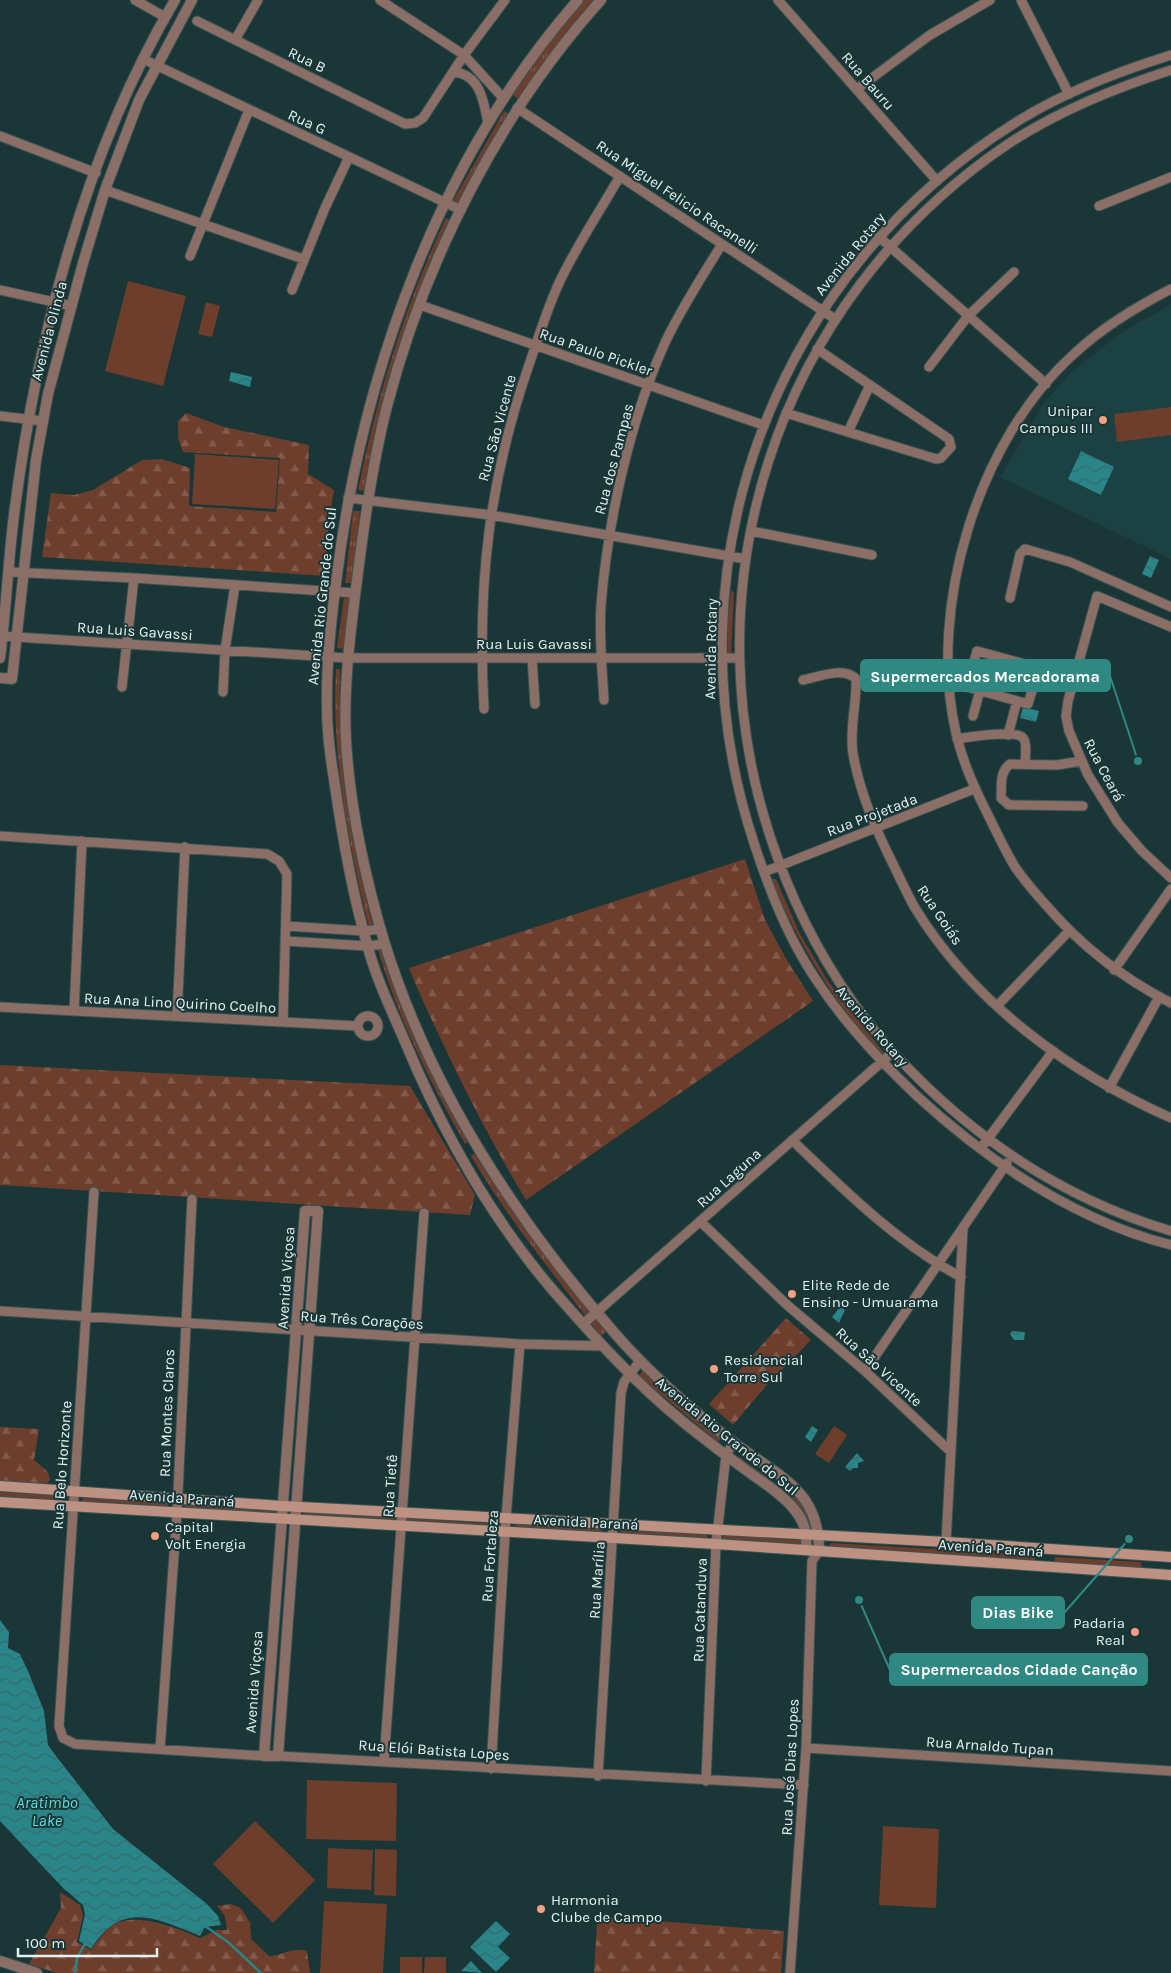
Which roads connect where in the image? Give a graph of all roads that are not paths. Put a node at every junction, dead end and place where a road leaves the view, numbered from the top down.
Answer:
1 (135, 0) edge
2 (175, 0) edge
3 (192, 0) edge
4 (258, 0) edge
5 (380, 0) edge
6 (505, 0) edge
7 (578, 0) edge
8 (601, 0) edge
9 (778, 0) edge
10 (990, 0) edge
11 (1021, 0) edge
12 (165, 17) junction
13 (197, 21) dead end
14 (235, 40) junction
15 (464, 55) junction
16 (1171, 55) edge
17 (143, 59) junction
18 (156, 65) junction
19 (1171, 70) edge
20 (453, 72) junction
21 (493, 89) junction
22 (857, 89) junction
23 (1069, 94) junction
24 (504, 99) junction
25 (484, 100) junction
26 (517, 108) junction
27 (249, 110) junction
28 (1025, 117) junction
29 (488, 124) junction
30 (1033, 129) junction
31 (0, 138) edge
32 (349, 157) junction
33 (96, 173) junction
34 (620, 176) junction
35 (1171, 176) edge
36 (937, 181) junction
37 (106, 190) junction
38 (447, 203) junction
39 (1099, 206) dead end
40 (461, 210) junction
41 (202, 223) junction
42 (75, 236) junction
43 (879, 237) junction
44 (90, 240) junction
45 (722, 244) junction
46 (890, 248) junction
47 (190, 256) dead end
48 (303, 259) junction
49 (1014, 272) dead end
50 (1171, 289) edge
51 (0, 290) edge
52 (292, 290) dead end
53 (54, 301) junction
54 (420, 305) junction
55 (72, 306) junction
56 (822, 310) junction
57 (968, 316) junction
58 (835, 319) junction
59 (535, 346) junction
60 (817, 349) junction
61 (929, 367) dead end
62 (1046, 384) junction
63 (649, 385) junction
64 (870, 385) junction
65 (786, 413) junction
66 (0, 416) edge
67 (29, 420) junction
68 (43, 421) junction
69 (763, 425) junction
70 (848, 432) junction
71 (348, 498) junction
72 (367, 501) junction
73 (491, 515) junction
74 (751, 531) junction
75 (609, 537) junction
76 (872, 555) dead end
77 (728, 557) junction
78 (746, 559) junction
79 (10, 572) junction
80 (23, 572) junction
81 (134, 578) junction
82 (235, 585) junction
83 (726, 585) junction
84 (743, 586) junction
85 (335, 591) junction
86 (355, 593) junction
87 (1010, 598) dead end
88 (1171, 607) edge
89 (1171, 627) edge
90 (1, 636) edge
91 (16, 637) junction
92 (127, 644) junction
93 (226, 650) junction
94 (328, 657) junction
95 (601, 657) junction
96 (721, 657) junction
97 (0, 658) edge
98 (347, 658) junction
99 (481, 658) junction
100 (532, 658) junction
101 (739, 658) junction
102 (0, 678) edge
103 (803, 680) dead end
104 (122, 687) dead end
105 (980, 690) junction
106 (223, 692) dead end
107 (604, 700) dead end
108 (1017, 701) junction
109 (535, 704) dead end
110 (484, 709) dead end
111 (973, 716) dead end
112 (1008, 735) junction
113 (957, 739) junction
114 (1081, 761) junction
115 (1025, 764) junction
116 (974, 789) junction
117 (1083, 806) dead end
118 (875, 828) junction
119 (0, 836) edge
120 (82, 841) junction
121 (185, 847) junction
122 (781, 866) junction
123 (764, 872) junction
124 (1171, 878) edge
125 (1171, 889) edge
126 (286, 926) junction
127 (381, 929) junction
128 (364, 931) junction
129 (1069, 931) junction
130 (286, 941) junction
131 (385, 944) junction
132 (367, 946) junction
133 (1114, 970) junction
134 (1160, 997) junction
135 (1171, 1003) edge
136 (997, 1006) junction
137 (0, 1007) edge
138 (74, 1011) junction
139 (177, 1016) junction
140 (283, 1022) junction
141 (358, 1026) dead end
142 (893, 1052) junction
143 (1053, 1052) junction
144 (881, 1061) junction
145 (1109, 1088) junction
146 (1171, 1118) edge
147 (792, 1140) junction
148 (988, 1140) junction
149 (477, 1147) junction
150 (980, 1150) junction
151 (461, 1155) junction
152 (1012, 1157) junction
153 (1004, 1167) junction
154 (94, 1192) dead end
155 (192, 1198) dead end
156 (424, 1213) dead end
157 (700, 1221) junction
158 (963, 1230) junction
159 (1171, 1231) edge
160 (1171, 1245) edge
161 (938, 1264) junction
162 (960, 1277) junction
163 (0, 1311) edge
164 (597, 1312) junction
165 (86, 1317) junction
166 (184, 1323) junction
167 (583, 1324) junction
168 (298, 1329) junction
169 (310, 1330) junction
170 (415, 1338) junction
171 (520, 1344) junction
172 (603, 1346) junction
173 (640, 1361) junction
174 (865, 1371) junction
175 (629, 1373) junction
176 (734, 1442) junction
177 (951, 1452) junction
178 (726, 1455) junction
179 (0, 1486) edge
180 (74, 1491) junction
181 (177, 1497) junction
182 (0, 1502) edge
183 (74, 1506) junction
184 (282, 1506) junction
185 (296, 1506) junction
186 (177, 1512) junction
187 (402, 1513) junction
188 (506, 1518) junction
189 (282, 1519) junction
190 (295, 1519) junction
191 (614, 1524) junction
192 (401, 1527) junction
193 (718, 1530) junction
194 (505, 1532) junction
195 (807, 1535) junction
196 (819, 1535) junction
197 (613, 1539) junction
198 (946, 1542) junction
199 (716, 1544) junction
200 (1046, 1549) junction
201 (806, 1550) junction
202 (819, 1551) junction
203 (1171, 1557) edge
204 (812, 1561) junction
205 (1046, 1568) junction
206 (1171, 1575) edge
207 (63, 1738) joint
208 (806, 1748) junction
209 (160, 1749) junction
210 (264, 1756) junction
211 (278, 1756) junction
212 (384, 1761) junction
213 (491, 1769) junction
214 (1171, 1771) edge
215 (598, 1776) junction
216 (706, 1781) junction
217 (804, 1785) junction
218 (2, 1963) edge
219 (37, 1973) edge
220 (790, 1973) edge

1 - 12 street
2 - 12 street, Avenida Olinda
3 - 18 street, Avenida Olinda
4 - 14 street
5 - 15 street
6 - 15 street
7 - 24 street, Avenida Rio Grande do Sul
8 - 26 street, Avenida Rio Grande do Sul
9 - 22 street, Rua Bauru
10 - 22 street
11 - 23 street
12 - 17 street, Avenida Olinda
13 - 14 street, Rua B
14 - 20 street, Rua B
15 - 20 street
15 - 21 street
16 - 23 street, Avenida Rotary
17 - 18 street, Rua G
17 - 33 street, Avenida Olinda
18 - 27 street, Rua G
18 - 37 street, Avenida Olinda
19 - 30 street, Avenida Rotary
20 - 25 street
21 - 24 street
21 - 25 street
22 - 36 street, Rua Bauru
23 - 28 street, Avenida Rotary
24 - 26 street
24 - 29 street, Avenida Rio Grande do Sul
25 - 29 street
26 - 34 street, Rua Miguel Felicio Racanelli
26 - 40 street, Avenida Rio Grande do Sul
27 - 32 street, Rua G
27 - 41 street
28 - 30 street
28 - 36 street, Avenida Rotary
29 - 38 street, Avenida Rio Grande do Sul
30 - 46 street, Avenida Rotary
31 - 33 street
32 - 38 street, Rua G
32 - 48 street
33 - 42 street, Avenida Olinda
34 - 45 street, Rua Miguel Felicio Racanelli
34 - 59 street, Rua São Vicente
35 - 39 street
36 - 43 street, Avenida Rotary
37 - 41 street
37 - 44 street, Avenida Olinda
38 - 40 street
38 - 71 street, Avenida Rio Grande do Sul
40 - 54 street, Avenida Rio Grande do Sul
41 - 47 street
41 - 48 street
42 - 44 street
42 - 53 street, Avenida Olinda
43 - 46 street
43 - 56 street, Avenida Rotary
44 - 55 street, Avenida Olinda
45 - 56 street, Rua Miguel Felicio Racanelli
45 - 63 street, Rua dos Pampas
46 - 57 street
46 - 58 street, Avenida Rotary
48 - 52 street
49 - 57 street
50 - 62 street
51 - 53 street
53 - 55 street
53 - 67 street, Avenida Olinda
54 - 59 street, Rua Paulo Pickler
54 - 72 street, Avenida Rio Grande do Sul
55 - 68 street, Avenida Olinda
56 - 58 street, Rua Miguel Felicio Racanelli
56 - 69 street, Avenida Rotary
57 - 61 street
57 - 62 street
58 - 60 street, Avenida Rotary
59 - 63 street, Rua Paulo Pickler
59 - 73 street, Rua São Vicente
60 - 64 street
60 - 65 street, Avenida Rotary
62 - 113 street
63 - 69 street, Rua Paulo Pickler
63 - 75 street, Rua dos Pampas
64 - 70 street
64 - 70 street
65 - 70 street
65 - 74 street, Avenida Rotary
66 - 67 street
67 - 68 street
67 - 79 street, Avenida Olinda
68 - 80 street, Avenida Olinda
69 - 77 street, Avenida Rotary
71 - 72 street
71 - 85 street, Avenida Rio Grande do Sul
72 - 73 street
72 - 86 street, Avenida Rio Grande do Sul
73 - 75 street
73 - 99 street, Rua São Vicente
74 - 76 street
74 - 78 street, Avenida Rotary
75 - 77 street
75 - 95 street, Rua dos Pampas
77 - 78 street
77 - 83 street, Avenida Rotary
78 - 84 street, Avenida Rotary
79 - 80 street
79 - 90 street, Avenida Olinda
80 - 81 street
80 - 91 street, Avenida Olinda
81 - 82 street
81 - 92 street
82 - 85 street
82 - 93 street
83 - 84 street
83 - 96 street, Avenida Rotary
84 - 101 street, Avenida Rotary
85 - 86 street
85 - 94 street, Avenida Rio Grande do Sul
86 - 98 street, Avenida Rio Grande do Sul
87 - 88 street
89 - 114 street, Rua Ceará
90 - 91 street, Rua Luis Gavassi
90 - 97 street, Avenida Olinda
91 - 92 street, Rua Luis Gavassi
91 - 102 street, Avenida Olinda
92 - 93 street, Rua Luis Gavassi
92 - 104 street
93 - 94 street, Rua Luis Gavassi
93 - 106 street
94 - 98 street, Rua Luis Gavassi
94 - 128 street, Avenida Rio Grande do Sul
95 - 96 street, Rua Luis Gavassi
95 - 100 street, Rua Luis Gavassi
95 - 107 street, Rua dos Pampas
96 - 101 street, Rua Luis Gavassi
96 - 123 street, Avenida Rotary
98 - 99 street, Rua Luis Gavassi
98 - 127 street, Avenida Rio Grande do Sul
99 - 100 street, Rua Luis Gavassi
99 - 110 street, Rua São Vicente
100 - 109 street
101 - 122 street, Avenida Rotary
103 - 118 street, Rua Goiás
105 - 108 street
105 - 108 street
105 - 111 street
108 - 112 street
112 - 113 street
112 - 115 street
113 - 116 street
114 - 115 street
114 - 124 street, Rua Ceará
115 - 117 street
116 - 118 street, Rua Projetada
116 - 129 street
118 - 122 street, Rua Projetada
118 - 136 street, Rua Goiás
119 - 120 street
120 - 121 street
120 - 138 street
121 - 126 street
121 - 139 street
122 - 123 street, Rua Projetada
122 - 142 street, Avenida Rotary
123 - 144 street, Avenida Rotary
125 - 133 street
126 - 128 street
126 - 130 street
127 - 128 street
127 - 131 street, Avenida Rio Grande do Sul
128 - 132 street, Avenida Rio Grande do Sul
129 - 133 street
129 - 136 street
130 - 132 street
130 - 140 street
131 - 132 street
131 - 149 street, Avenida Rio Grande do Sul
132 - 151 street, Avenida Rio Grande do Sul
133 - 134 street
134 - 135 street
134 - 145 street
136 - 143 street, Rua Goiás
137 - 138 street, Rua Ana Lino Quirino Coelho
138 - 139 street, Rua Ana Lino Quirino Coelho
139 - 140 street, Rua Ana Lino Quirino Coelho
140 - 141 street, Rua Ana Lino Quirino Coelho
142 - 144 street, Rua Laguna
142 - 148 street, Avenida Rotary
143 - 145 street, Rua Goiás
143 - 148 street
144 - 147 street, Rua Laguna
144 - 150 street, Avenida Rotary
145 - 146 street, Rua Goiás
147 - 157 street, Rua Laguna
147 - 161 street
148 - 150 street
148 - 152 street, Avenida Rotary
149 - 151 street
149 - 164 street, Avenida Rio Grande do Sul
150 - 153 street, Avenida Rotary
151 - 167 street, Avenida Rio Grande do Sul
152 - 153 street
152 - 159 street, Avenida Rotary
153 - 158 street
153 - 160 street, Avenida Rotary
154 - 165 street, Rua Belo Horizonte
155 - 166 street, Rua Montes Claros
156 - 170 street, Rua Tietê
157 - 164 street, Rua Laguna
157 - 174 street, Rua São Vicente
158 - 161 street
158 - 162 street
161 - 162 street
161 - 174 street
162 - 177 street
163 - 165 street, Rua Três Corações
164 - 167 street, Rua Laguna
164 - 173 street, Avenida Rio Grande do Sul
165 - 166 street, Rua Três Corações
165 - 180 street, Rua Belo Horizonte
166 - 168 street, Rua Três Corações
166 - 181 street, Rua Montes Claros
167 - 172 street, Avenida Rio Grande do Sul
168 - 169 street, Rua Três Corações
168 - 169 street, Avenida Viçosa
168 - 184 street, Avenida Viçosa
169 - 170 street, Rua Três Corações
169 - 185 street, Avenida Viçosa
170 - 171 street, Rua Três Corações
170 - 187 street, Rua Tietê
171 - 172 street, Rua Três Corações
171 - 188 street, Rua Fortaleza
172 - 175 street, Avenida Rio Grande do Sul
173 - 175 street, Rua Marília
173 - 176 street, Avenida Rio Grande do Sul
174 - 177 street, Rua São Vicente
175 - 178 street, Avenida Rio Grande do Sul
175 - 191 street, Rua Marília
176 - 178 street, Rua Catanduva
176 - 196 street, Avenida Rio Grande do Sul
177 - 198 street
178 - 193 street, Rua Catanduva
178 - 195 street, Avenida Rio Grande do Sul
179 - 180 main road, Avenida Paraná
180 - 181 main road, Avenida Paraná
180 - 183 street, Rua Belo Horizonte
181 - 184 main road, Avenida Paraná
181 - 186 street, Rua Montes Claros
182 - 183 main road, Avenida Paraná
183 - 186 main road, Avenida Paraná
183 - 207 street, Rua Belo Horizonte
184 - 185 main road, Avenida Paraná
184 - 189 street, Avenida Viçosa
185 - 187 main road, Avenida Paraná
185 - 190 street, Avenida Viçosa
186 - 189 main road, Avenida Paraná
186 - 209 street, Rua Montes Claros
187 - 188 main road, Avenida Paraná
187 - 192 street, Rua Tietê
188 - 191 main road, Avenida Paraná
188 - 194 street, Rua Fortaleza
189 - 190 main road, Avenida Paraná
189 - 210 street, Avenida Viçosa
190 - 192 main road, Avenida Paraná
190 - 211 street, Avenida Viçosa
191 - 193 main road, Avenida Paraná
191 - 197 street, Rua Marília
192 - 194 main road, Avenida Paraná
192 - 212 street, Rua Tietê
193 - 195 main road, Avenida Paraná
193 - 199 street, Rua Catanduva
194 - 197 main road, Avenida Paraná
194 - 213 street, Rua Fortaleza
195 - 196 main road, Avenida Paraná
195 - 201 street
196 - 198 main road, Avenida Paraná
196 - 202 street, Avenida Rio Grande do Sul
197 - 199 main road, Avenida Paraná
197 - 215 street, Rua Marília
198 - 200 main road, Avenida Paraná
199 - 201 main road, Avenida Paraná
199 - 216 street, Rua Catanduva
200 - 203 main road, Avenida Paraná
200 - 205 main road
201 - 202 main road, Avenida Paraná
201 - 204 street
202 - 204 street
202 - 205 main road, Avenida Paraná
204 - 208 street, Rua José Dias Lopes
205 - 206 main road, Avenida Paraná
207 - 209 street, Rua Elói Batista Lopes
208 - 214 street, Rua Arnaldo Tupan
208 - 217 street, Rua José Dias Lopes
209 - 210 street, Rua Elói Batista Lopes
210 - 211 street, Rua Elói Batista Lopes
211 - 212 street, Rua Elói Batista Lopes
212 - 213 street, Rua Elói Batista Lopes
213 - 215 street, Rua Elói Batista Lopes
215 - 216 street, Rua Elói Batista Lopes
216 - 217 street, Rua Elói Batista Lopes
217 - 220 street, Rua José Dias Lopes
218 - 219 street

